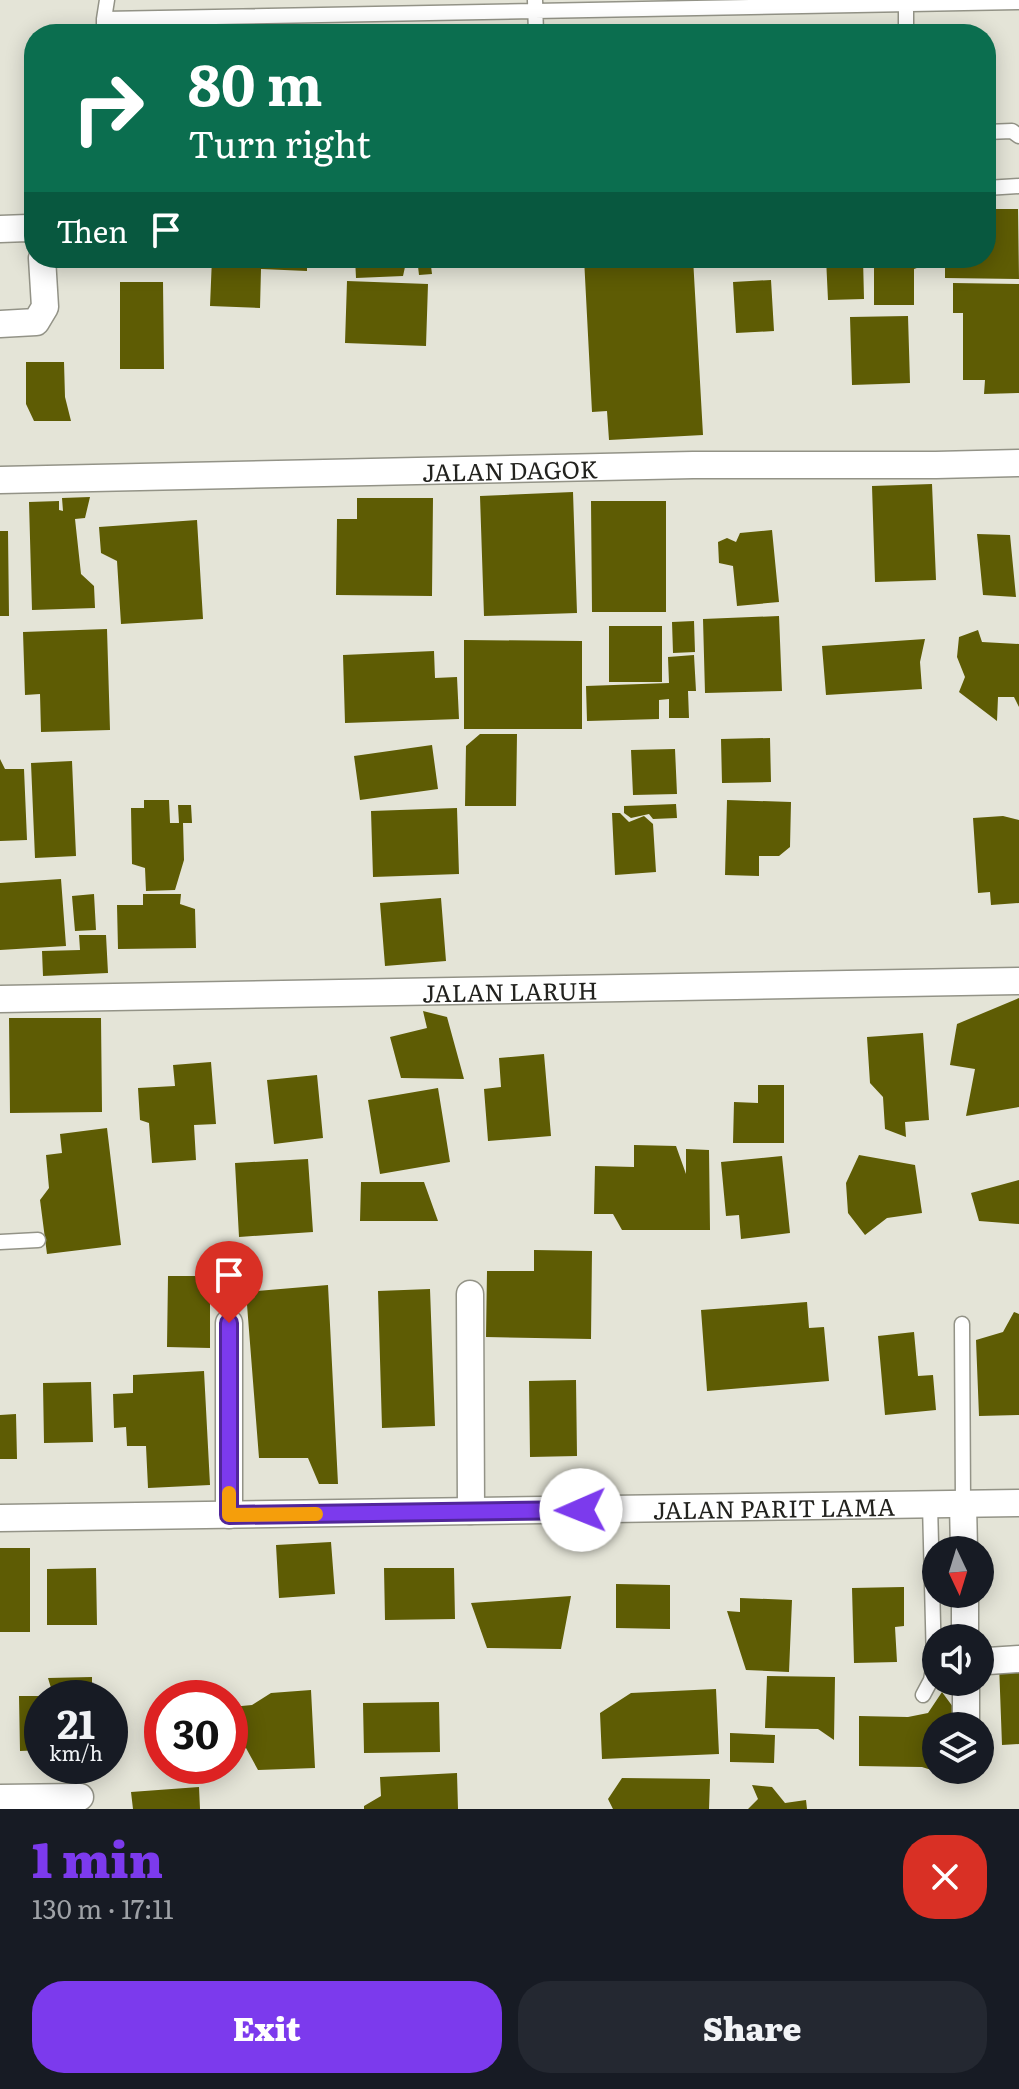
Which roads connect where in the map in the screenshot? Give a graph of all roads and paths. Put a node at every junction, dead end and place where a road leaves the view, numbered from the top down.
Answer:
1 (107, 0) edge
2 (1019, 2) edge
3 (906, 4) junction
4 (535, 6) edge
5 (104, 24) edge
6 (147, 24) edge
7 (906, 24) edge
8 (996, 132) edge
9 (1019, 136) edge
10 (1019, 186) edge
11 (996, 187) edge
12 (24, 228) edge
13 (0, 229) edge
14 (43, 268) edge
15 (0, 324) edge
16 (1019, 463) edge
17 (0, 480) edge
18 (1019, 981) edge
19 (0, 999) edge
20 (38, 1240) dead end
21 (0, 1242) edge
22 (470, 1294) dead end
23 (229, 1323) dead end
24 (962, 1324) dead end
25 (1019, 1503) edge
26 (930, 1504) junction
27 (963, 1504) junction
28 (471, 1511) junction
29 (229, 1515) junction
30 (0, 1518) edge
31 (964, 1536) edge
32 (933, 1624) edge
33 (1019, 1659) edge
34 (994, 1661) edge
35 (80, 1797) dead end
36 (0, 1798) edge

1 - 5 lane
2 - 3 lane
3 - 4 lane
3 - 7 lane
4 - 6 lane
8 - 9 lane
10 - 11 lane
12 - 13 street
14 - 15 street
16 - 17 street, JALAN DAGOK
18 - 19 street, JALAN LARUH
20 - 21 lane
22 - 28 street
23 - 29 street
24 - 27 lane
25 - 27 street, JALAN PARIT LAMA
26 - 27 street, JALAN PARIT LAMA
26 - 28 street, JALAN PARIT LAMA
26 - 32 lane
27 - 31 street
28 - 29 street, JALAN PARIT LAMA
29 - 30 street, JALAN PARIT LAMA
33 - 34 street
35 - 36 street

